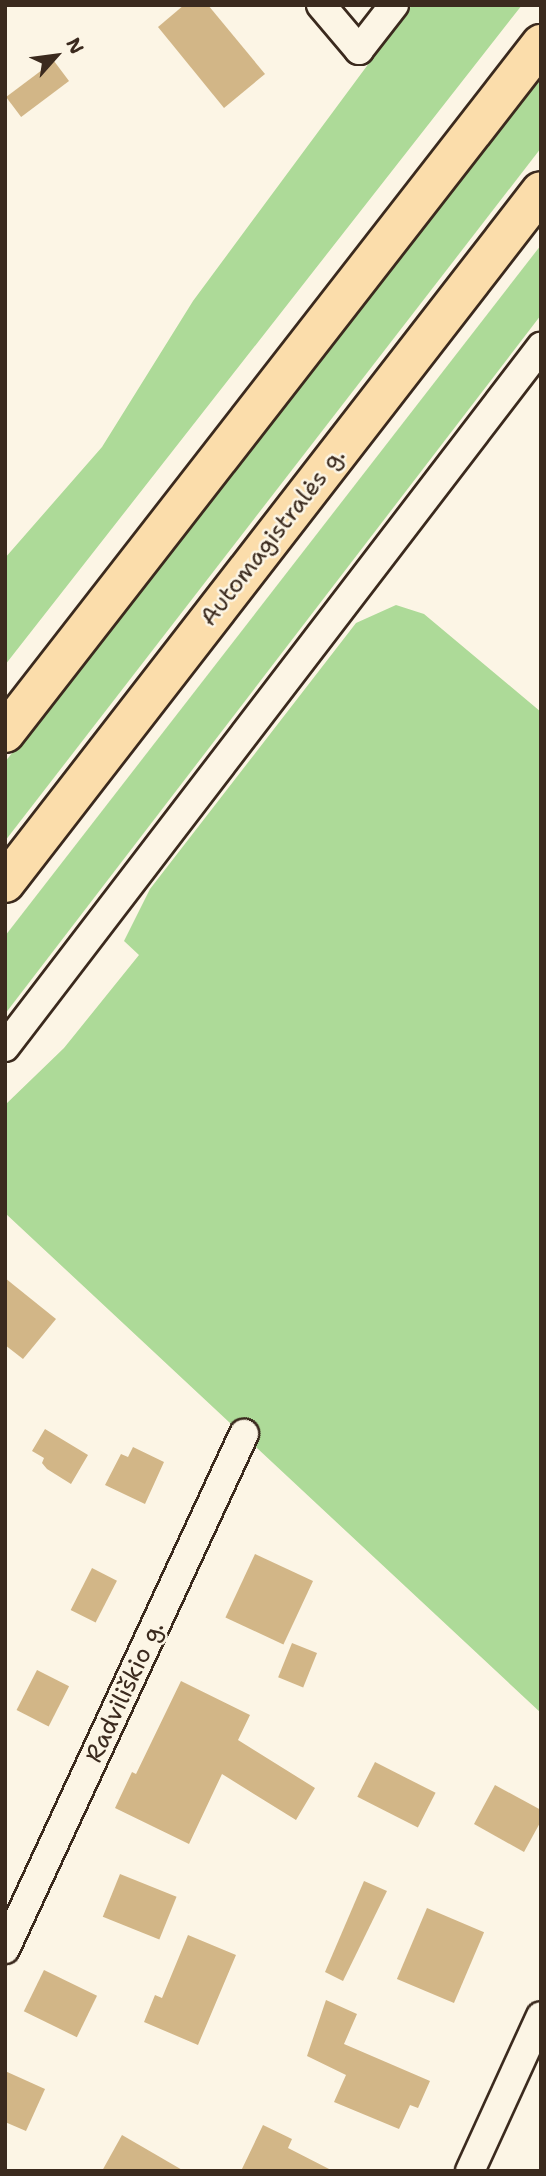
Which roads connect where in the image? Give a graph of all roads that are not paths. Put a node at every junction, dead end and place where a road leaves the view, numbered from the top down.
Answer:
1 (320, 5) edge
2 (394, 5) edge
3 (541, 44) edge
4 (541, 191) edge
5 (541, 348) edge
6 (5, 733) edge
7 (5, 883) edge
8 (5, 1047) edge
9 (244, 1434) dead end
10 (5, 1949) edge
11 (541, 2016) edge
12 (470, 2171) edge

1 - 2 street
3 - 6 highway
4 - 7 highway, Automagistralės g.
5 - 8 street
9 - 10 street, Radviliškio g.
11 - 12 street

